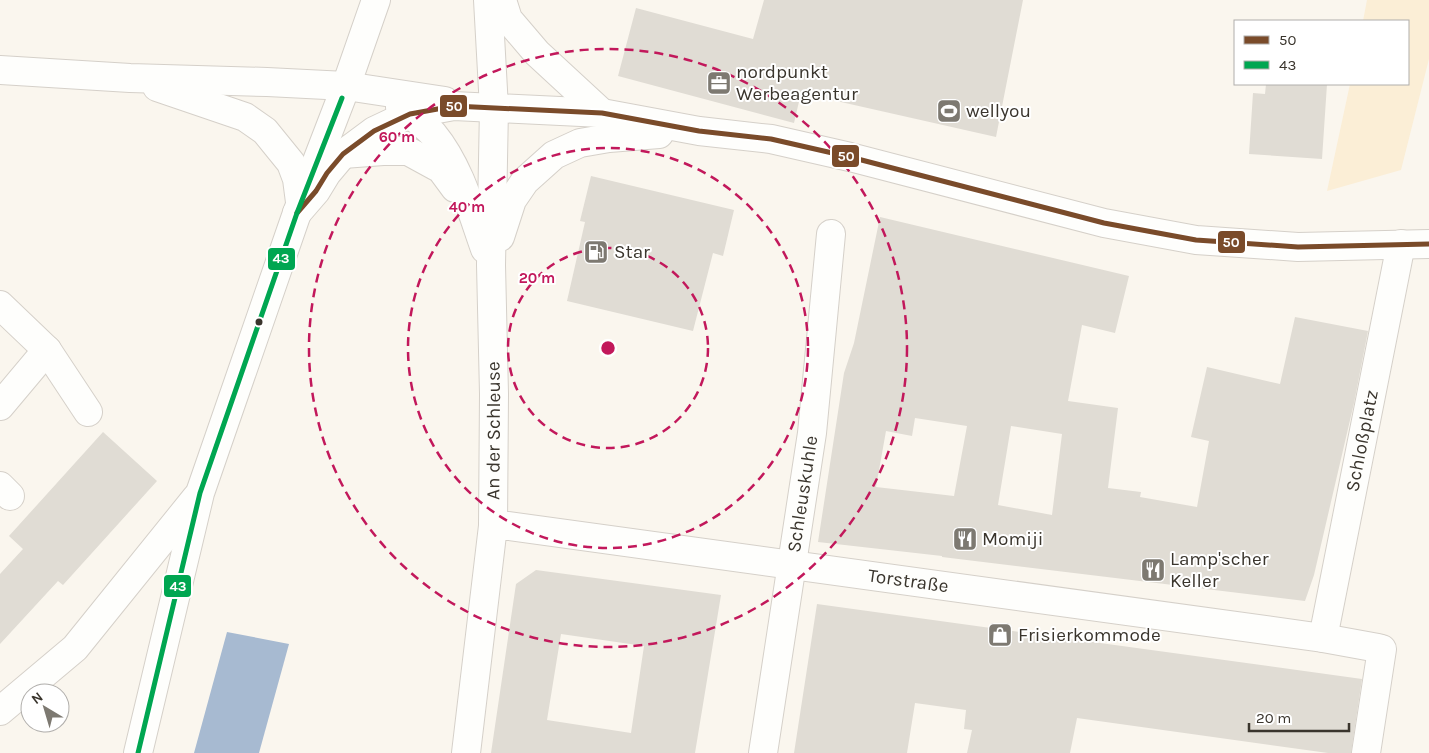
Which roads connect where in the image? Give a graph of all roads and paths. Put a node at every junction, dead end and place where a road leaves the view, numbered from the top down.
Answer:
1 (376, 0) edge
2 (488, 0) edge
3 (502, 0) edge
4 (0, 70) edge
5 (130, 78) junction
6 (355, 88) junction
7 (494, 108) junction
8 (602, 113) junction
9 (410, 114) junction
10 (699, 131) junction
11 (343, 154) junction
12 (298, 207) junction
13 (473, 213) junction
14 (831, 234) dead end
15 (1401, 244) junction
16 (1429, 244) edge
17 (491, 265) junction
18 (0, 305) edge
19 (47, 350) junction
20 (0, 406) edge
21 (88, 412) dead end
22 (200, 492) junction
23 (493, 526) junction
24 (792, 565) junction
25 (1323, 638) junction
26 (0, 712) edge
27 (138, 753) edge
28 (466, 753) edge
29 (762, 753) edge
30 (1366, 753) edge

1 - 6 main road
2 - 7 main road, An der Schleuse
3 - 8 main road
4 - 5 main road
5 - 6 main road
5 - 12 main road
6 - 7 main road
6 - 9 main road
6 - 12 main road
7 - 8 main road
7 - 9 main road
7 - 17 main road, An der Schleuse
8 - 10 main road
9 - 11 main road
9 - 13 main road
10 - 15 main road
10 - 17 main road
11 - 12 main road
11 - 13 main road
12 - 22 main road
13 - 17 main road
14 - 24 main road, Schleuskuhle
15 - 16 main road
15 - 25 main road, Schloßplatz
17 - 23 main road, An der Schleuse
18 - 19 main road
19 - 20 main road
19 - 21 main road
22 - 26 main road
22 - 27 main road
23 - 24 main road, Torstraße
23 - 28 main road, An der Schleuse
24 - 25 main road, Torstraße
24 - 29 main road, Schleuskuhle
25 - 30 main road, Torstraße

